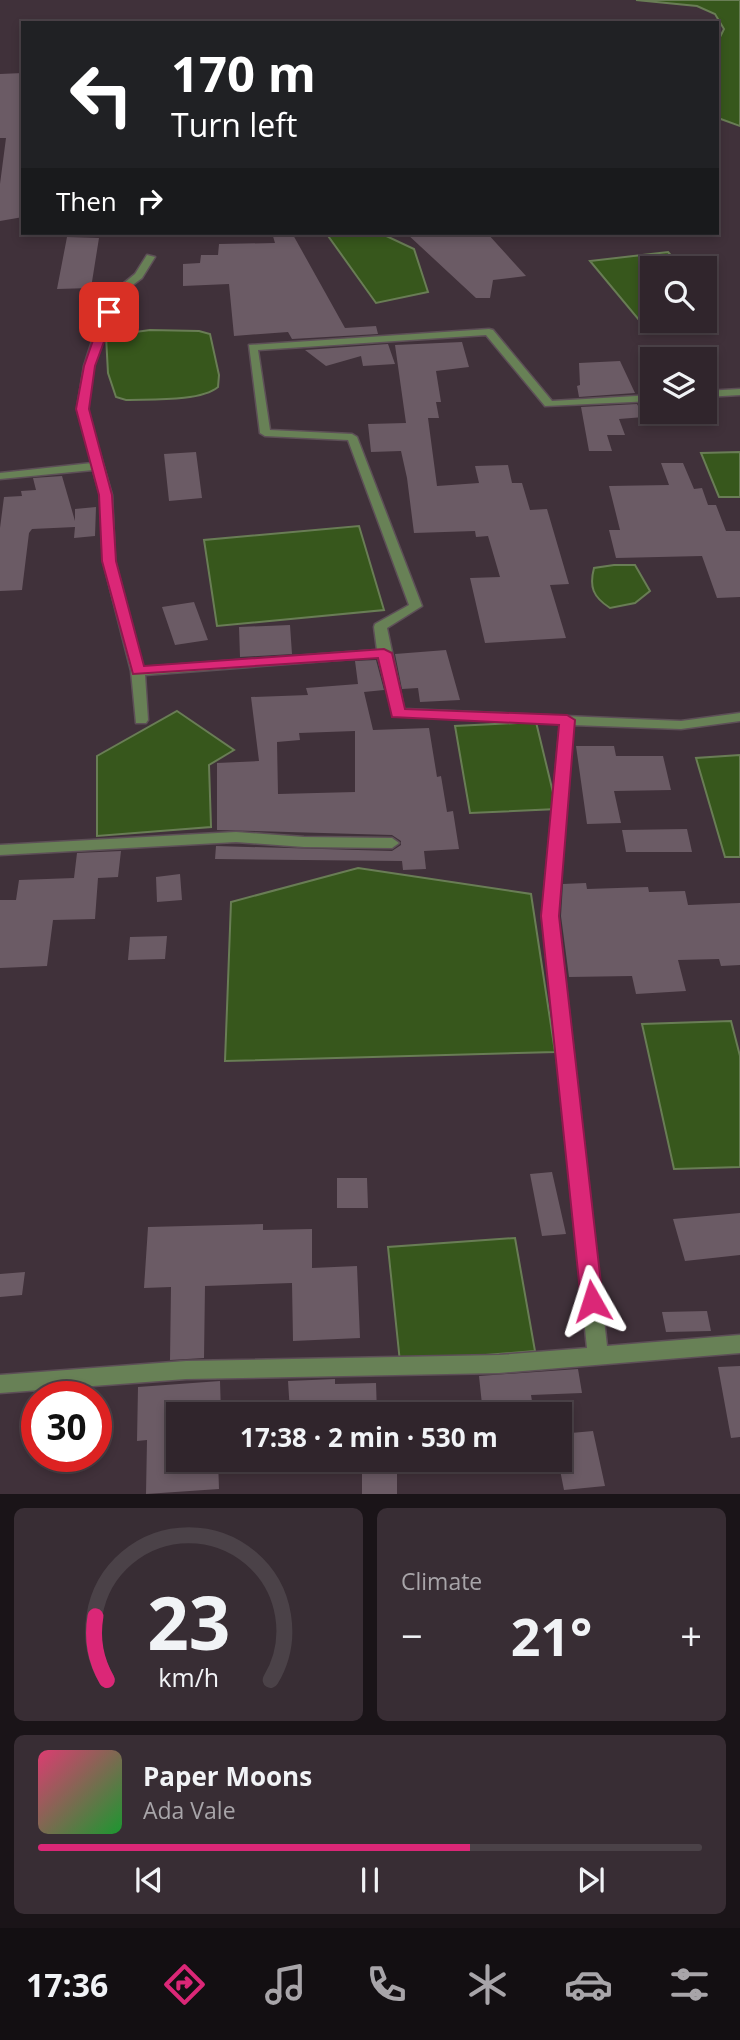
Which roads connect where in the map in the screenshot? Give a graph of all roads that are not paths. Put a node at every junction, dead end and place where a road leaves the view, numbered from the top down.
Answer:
1 (150, 257) dead end
2 (740, 392) edge
3 (717, 393) edge
4 (640, 399) edge
5 (98, 466) junction
6 (0, 476) edge
7 (384, 653) junction
8 (138, 671) junction
9 (740, 717) edge
10 (141, 720) dead end
11 (567, 720) junction
12 (392, 843) dead end
13 (0, 850) edge
14 (740, 1344) edge
15 (598, 1356) junction
16 (0, 1384) edge

1 - 5 street
2 - 3 street
4 - 7 street
5 - 6 street
5 - 8 street
7 - 8 street
7 - 11 street
8 - 10 street
9 - 11 street
11 - 15 street
12 - 13 street
14 - 15 street
15 - 16 street

